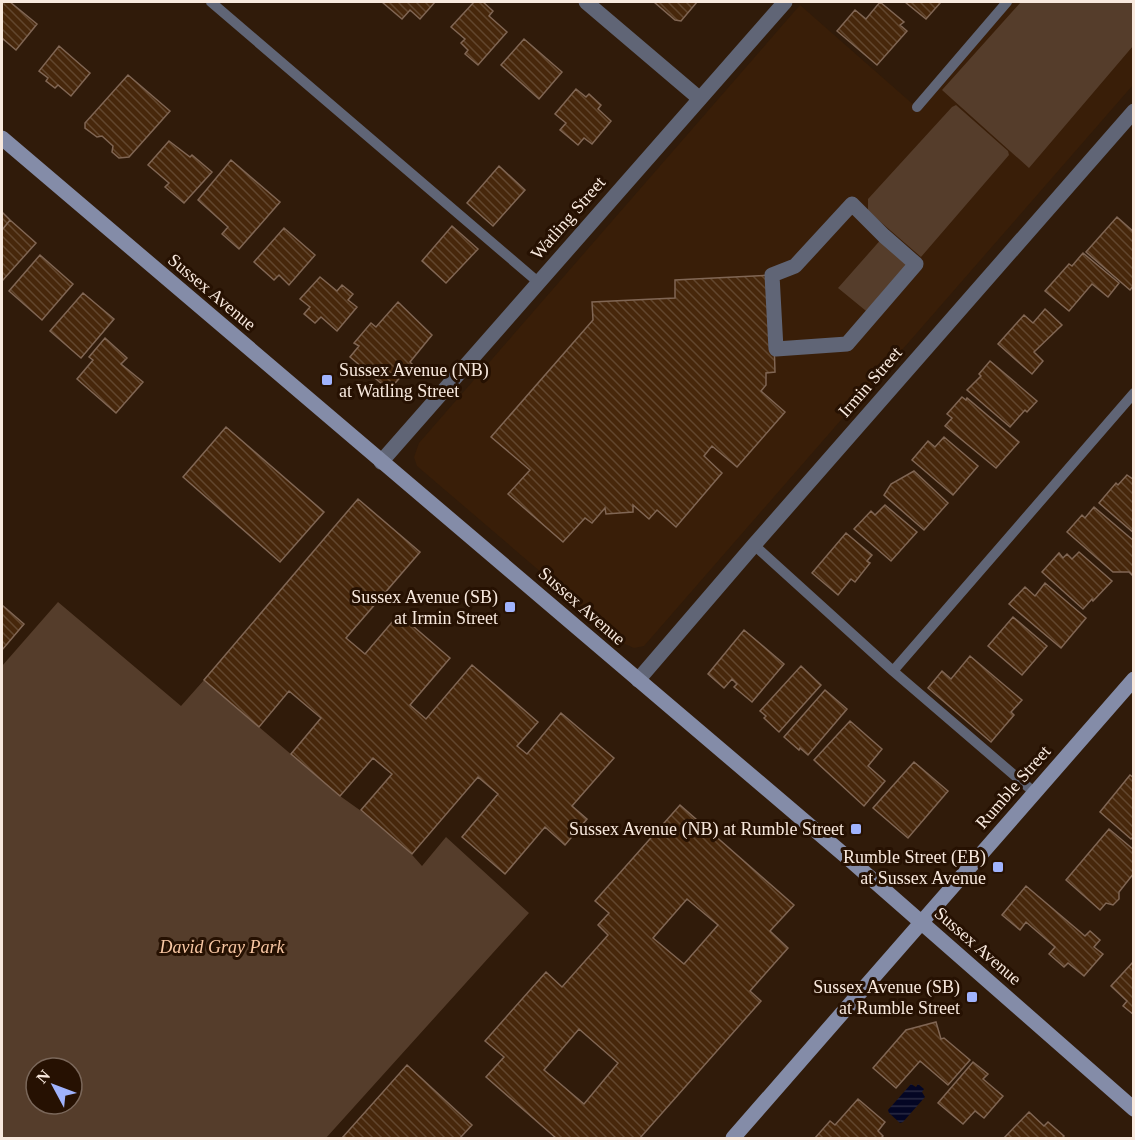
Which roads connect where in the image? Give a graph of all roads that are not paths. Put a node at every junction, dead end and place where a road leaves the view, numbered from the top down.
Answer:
1 (211, 2) edge
2 (585, 2) edge
3 (786, 2) edge
4 (1006, 2) edge
5 (700, 99) junction
6 (916, 107) dead end
7 (1134, 111) edge
8 (2, 138) edge
9 (538, 282) junction
10 (776, 349) joint
11 (1134, 393) edge
12 (381, 462) junction
13 (754, 545) junction
14 (892, 671) junction
15 (1134, 679) edge
16 (638, 680) junction
17 (1035, 793) junction
18 (921, 922) junction
19 (1134, 1109) edge
20 (733, 1138) edge

1 - 9 lane
2 - 5 street
3 - 5 street, Watling Street
4 - 6 lane
5 - 9 street, Watling Street
7 - 13 street, Irmin Street
8 - 12 street, Sussex Avenue
9 - 12 street, Watling Street
10 - 10 street
11 - 14 lane
12 - 16 street, Sussex Avenue
13 - 14 lane
13 - 16 street, Irmin Street
14 - 17 lane
15 - 17 street, Rumble Street
16 - 18 street, Sussex Avenue
17 - 18 street, Rumble Street
18 - 19 street, Sussex Avenue
18 - 20 street, Rumble Street

